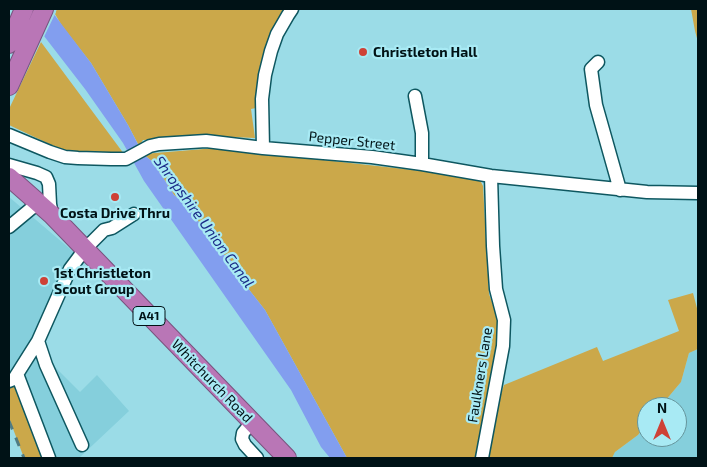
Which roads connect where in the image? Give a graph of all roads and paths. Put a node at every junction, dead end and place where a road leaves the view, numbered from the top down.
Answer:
1 (24, 9) edge
2 (44, 9) edge
3 (292, 9) edge
4 (10, 41) edge
5 (598, 62) dead end
6 (9, 86) edge
7 (415, 96) dead end
8 (9, 135) edge
9 (263, 148) junction
10 (422, 164) junction
11 (9, 165) edge
12 (491, 176) junction
13 (9, 177) edge
14 (620, 190) junction
15 (698, 193) edge
16 (39, 202) junction
17 (134, 214) dead end
18 (52, 215) junction
19 (9, 227) edge
20 (85, 249) junction
21 (38, 341) junction
22 (13, 378) edge
23 (252, 422) junction
24 (82, 445) dead end
25 (50, 458) edge
26 (257, 458) edge
27 (287, 458) edge
28 (482, 458) edge

1 - 4 highway
2 - 6 highway
3 - 9 street
5 - 14 street
7 - 10 street
8 - 9 street, Pepper Street
9 - 10 street, Pepper Street
10 - 12 street, Pepper Street
11 - 18 street
12 - 14 street, Pepper Street
12 - 28 street, Faulkners Lane
13 - 16 highway, Whitchurch Road / A41
14 - 15 street, Pepper Street
16 - 18 highway, Whitchurch Road / A41
16 - 19 street
17 - 20 street
18 - 20 highway, Whitchurch Road / A41
20 - 21 street
20 - 23 highway, Whitchurch Road / A41
21 - 22 street
21 - 24 street
22 - 25 street
23 - 26 street
23 - 27 highway, Whitchurch Road / A41

